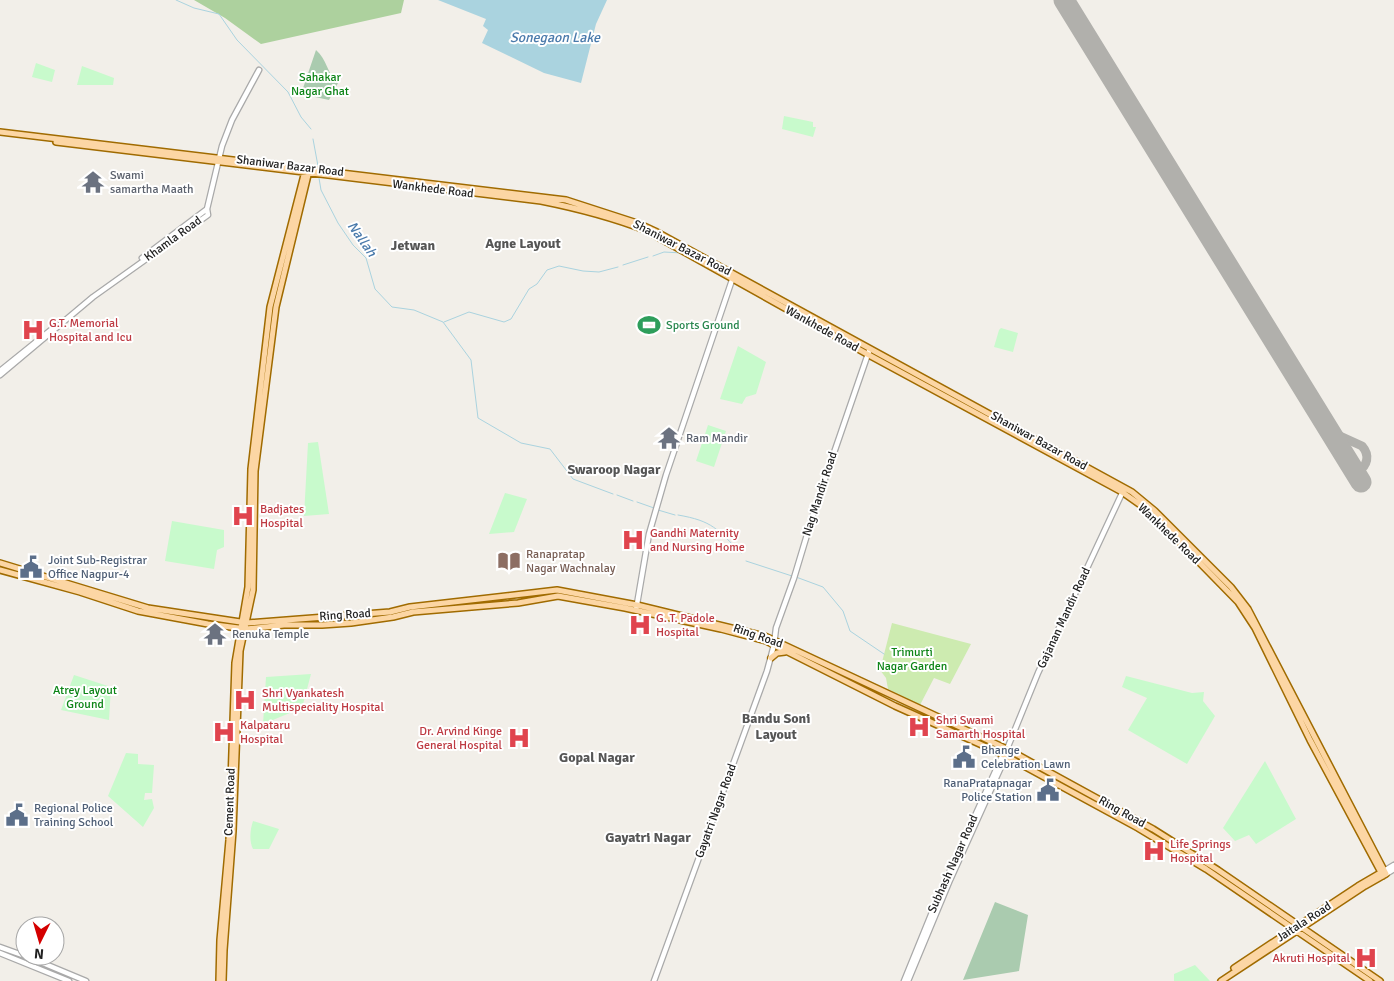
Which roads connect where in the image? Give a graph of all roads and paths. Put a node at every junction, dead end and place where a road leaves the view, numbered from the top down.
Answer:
1 (260, 70) dead end
2 (0, 134) edge
3 (219, 160) junction
4 (307, 171) junction
5 (207, 209) junction
6 (732, 280) junction
7 (868, 352) junction
8 (0, 371) edge
9 (0, 376) edge
10 (1123, 490) junction
11 (0, 563) edge
12 (0, 570) edge
13 (636, 608) junction
14 (244, 626) junction
15 (774, 642) junction
16 (786, 652) junction
17 (770, 658) junction
18 (1007, 749) junction
19 (1004, 755) junction
20 (1014, 760) junction
21 (1002, 764) junction
22 (1394, 865) edge
23 (1394, 870) edge
24 (1383, 874) junction
25 (1286, 920) junction
26 (1305, 920) junction
27 (1313, 921) junction
28 (1297, 928) junction
29 (1312, 935) junction
30 (1281, 936) junction
31 (1288, 937) junction
32 (1305, 937) junction
33 (0, 947) edge
34 (15, 952) edge
35 (0, 953) edge
36 (49, 966) edge
37 (69, 981) edge
38 (86, 981) edge
39 (219, 981) edge
40 (223, 981) edge
41 (654, 981) edge
42 (906, 981) edge
43 (1215, 981) edge
44 (1220, 981) edge
45 (1370, 981) edge
46 (1380, 981) edge

1 - 3 street
2 - 3 main road, Shaniwar Bazar Road
2 - 3 main road, Wankhede Road
3 - 4 main road, Wankhede Road
3 - 5 street
4 - 6 main road, Wankhede Road
4 - 7 main road, Shaniwar Bazar Road
4 - 14 main road
5 - 8 street, Khamla Road
5 - 9 street, Khamla Road
6 - 7 main road, Wankhede Road
6 - 13 street
7 - 10 main road, Wankhede Road
7 - 15 street, Nag Mandir Road
10 - 18 street, Gajanan Mandir Road
10 - 24 main road, Wankhede Road
10 - 24 main road
11 - 14 main road, Ring Road
12 - 14 main road, Ring Road
13 - 14 main road, Ring Road
13 - 15 main road, Ring Road
14 - 39 main road, Cement Road
14 - 40 main road, Cement Road
15 - 16 main road
15 - 17 street, Gayatri Nagar Road
15 - 18 main road, Ring Road
16 - 17 main road
16 - 19 main road
17 - 41 street, Gayatri Nagar Road
18 - 19 street, Gajanan Mandir Road
18 - 25 main road, Ring Road
19 - 20 main road
19 - 21 street
19 - 42 street, Subhash Nagar Road
20 - 21 main road
20 - 25 main road
21 - 42 street
22 - 24 street, Jaitala Road
23 - 24 street, Jaitala Road
24 - 26 main road, Jaitala Road
24 - 27 main road, Jaitala Road
25 - 26 main road
25 - 28 main road
25 - 30 main road
26 - 28 main road, Jaitala Road
27 - 28 main road, Jaitala Road
27 - 29 main road
28 - 29 main road
28 - 30 main road, Jaitala Road
28 - 31 main road, Jaitala Road
28 - 32 main road
29 - 46 main road
30 - 43 main road, Jaitala Road
31 - 32 main road
31 - 44 main road, Jaitala Road
32 - 45 main road
33 - 34 street
35 - 37 street
36 - 38 street

